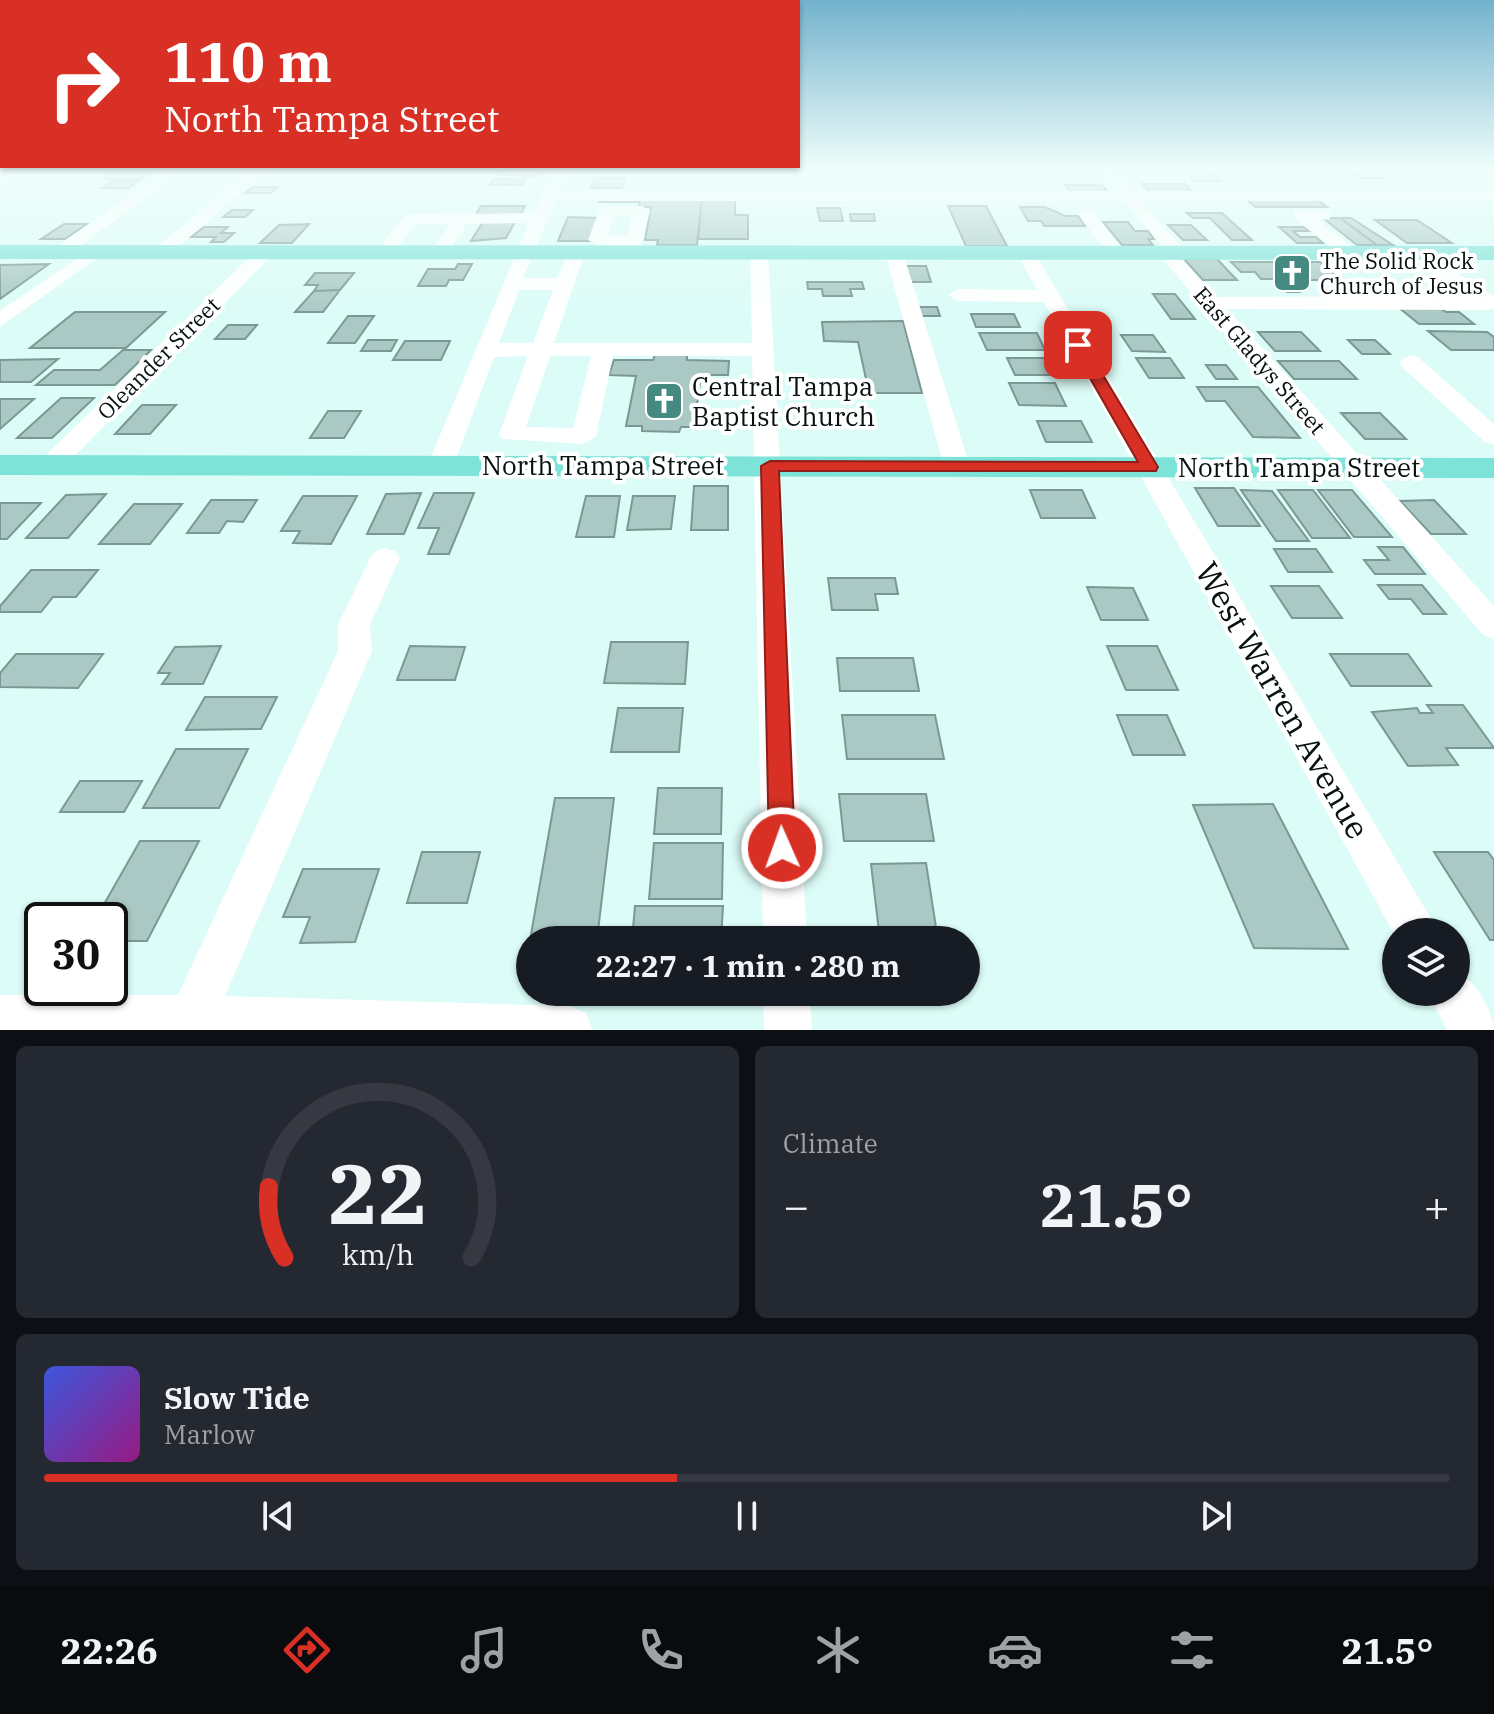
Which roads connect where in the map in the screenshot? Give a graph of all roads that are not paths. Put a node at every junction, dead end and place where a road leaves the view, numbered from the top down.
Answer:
1 (108, 218) edge
2 (202, 218) edge
3 (459, 218) edge
4 (462, 218) edge
5 (539, 218) edge
6 (605, 218) edge
7 (640, 218) edge
8 (1089, 218) edge
9 (1144, 218) edge
10 (1305, 218) edge
11 (634, 247) junction
12 (163, 251) junction
13 (266, 251) junction
14 (0, 252) edge
15 (60, 252) junction
16 (94, 252) junction
17 (385, 252) junction
18 (439, 252) junction
19 (524, 252) junction
20 (576, 252) junction
21 (1025, 252) junction
22 (1115, 252) junction
23 (759, 253) junction
24 (894, 253) junction
25 (1172, 253) junction
26 (1349, 253) junction
27 (1417, 253) junction
28 (1494, 253) edge
29 (512, 284) junction
30 (565, 284) junction
31 (958, 295) dead end
32 (1050, 296) junction
33 (0, 302) edge
34 (25, 302) junction
35 (1210, 303) junction
36 (1491, 304) edge
37 (0, 321) edge
38 (604, 349) junction
39 (764, 349) junction
40 (486, 350) junction
41 (543, 350) junction
42 (1410, 362) dead end
43 (1494, 437) edge
44 (579, 450) junction
45 (441, 464) junction
46 (0, 465) edge
47 (51, 465) junction
48 (770, 466) junction
49 (957, 467) junction
50 (1150, 467) junction
51 (1353, 468) junction
52 (1494, 468) edge
53 (385, 558) dead end
54 (1494, 627) edge
55 (1409, 918) edge
56 (785, 926) edge
57 (787, 1006) edge
58 (1459, 1006) edge
59 (0, 1018) edge
60 (189, 1024) edge
61 (569, 1030) edge
62 (788, 1030) edge
63 (1473, 1030) edge

1 - 15 street
2 - 12 street
3 - 17 street
4 - 18 street
5 - 19 street
6 - 11 street
7 - 11 street
8 - 22 street
9 - 25 street, East Gladys Street
10 - 26 street
11 - 20 main road
11 - 23 main road
12 - 13 main road
12 - 16 main road
13 - 17 main road
13 - 47 street, Oleander Street
14 - 15 main road
15 - 16 main road
16 - 34 street
17 - 18 main road
18 - 19 main road
19 - 20 main road
19 - 29 street
20 - 30 street
21 - 22 main road
21 - 24 main road
21 - 32 street, West Warren Avenue
22 - 25 main road
23 - 24 main road
23 - 39 street
24 - 49 street
25 - 26 main road
25 - 35 street, East Gladys Street
26 - 27 main road
27 - 28 main road
27 - 36 street
29 - 30 street
29 - 40 street
30 - 41 street
31 - 32 street
32 - 50 street, West Warren Avenue
33 - 34 street
34 - 37 street
35 - 36 street
35 - 51 street, East Gladys Street
38 - 39 street
38 - 41 street
38 - 44 street
39 - 48 street
40 - 41 street
40 - 45 street
41 - 44 street
42 - 43 street
44 - 45 main road, North Tampa Street
44 - 48 main road, North Tampa Street
45 - 47 main road, North Tampa Street
46 - 47 main road, North Tampa Street
48 - 49 main road, North Tampa Street
48 - 56 street
49 - 50 main road, North Tampa Street
50 - 51 main road, North Tampa Street
50 - 55 street, West Warren Avenue
51 - 52 main road, North Tampa Street
51 - 54 street, East Gladys Street
53 - 60 street
57 - 62 street
58 - 63 street
59 - 60 street
60 - 61 street

